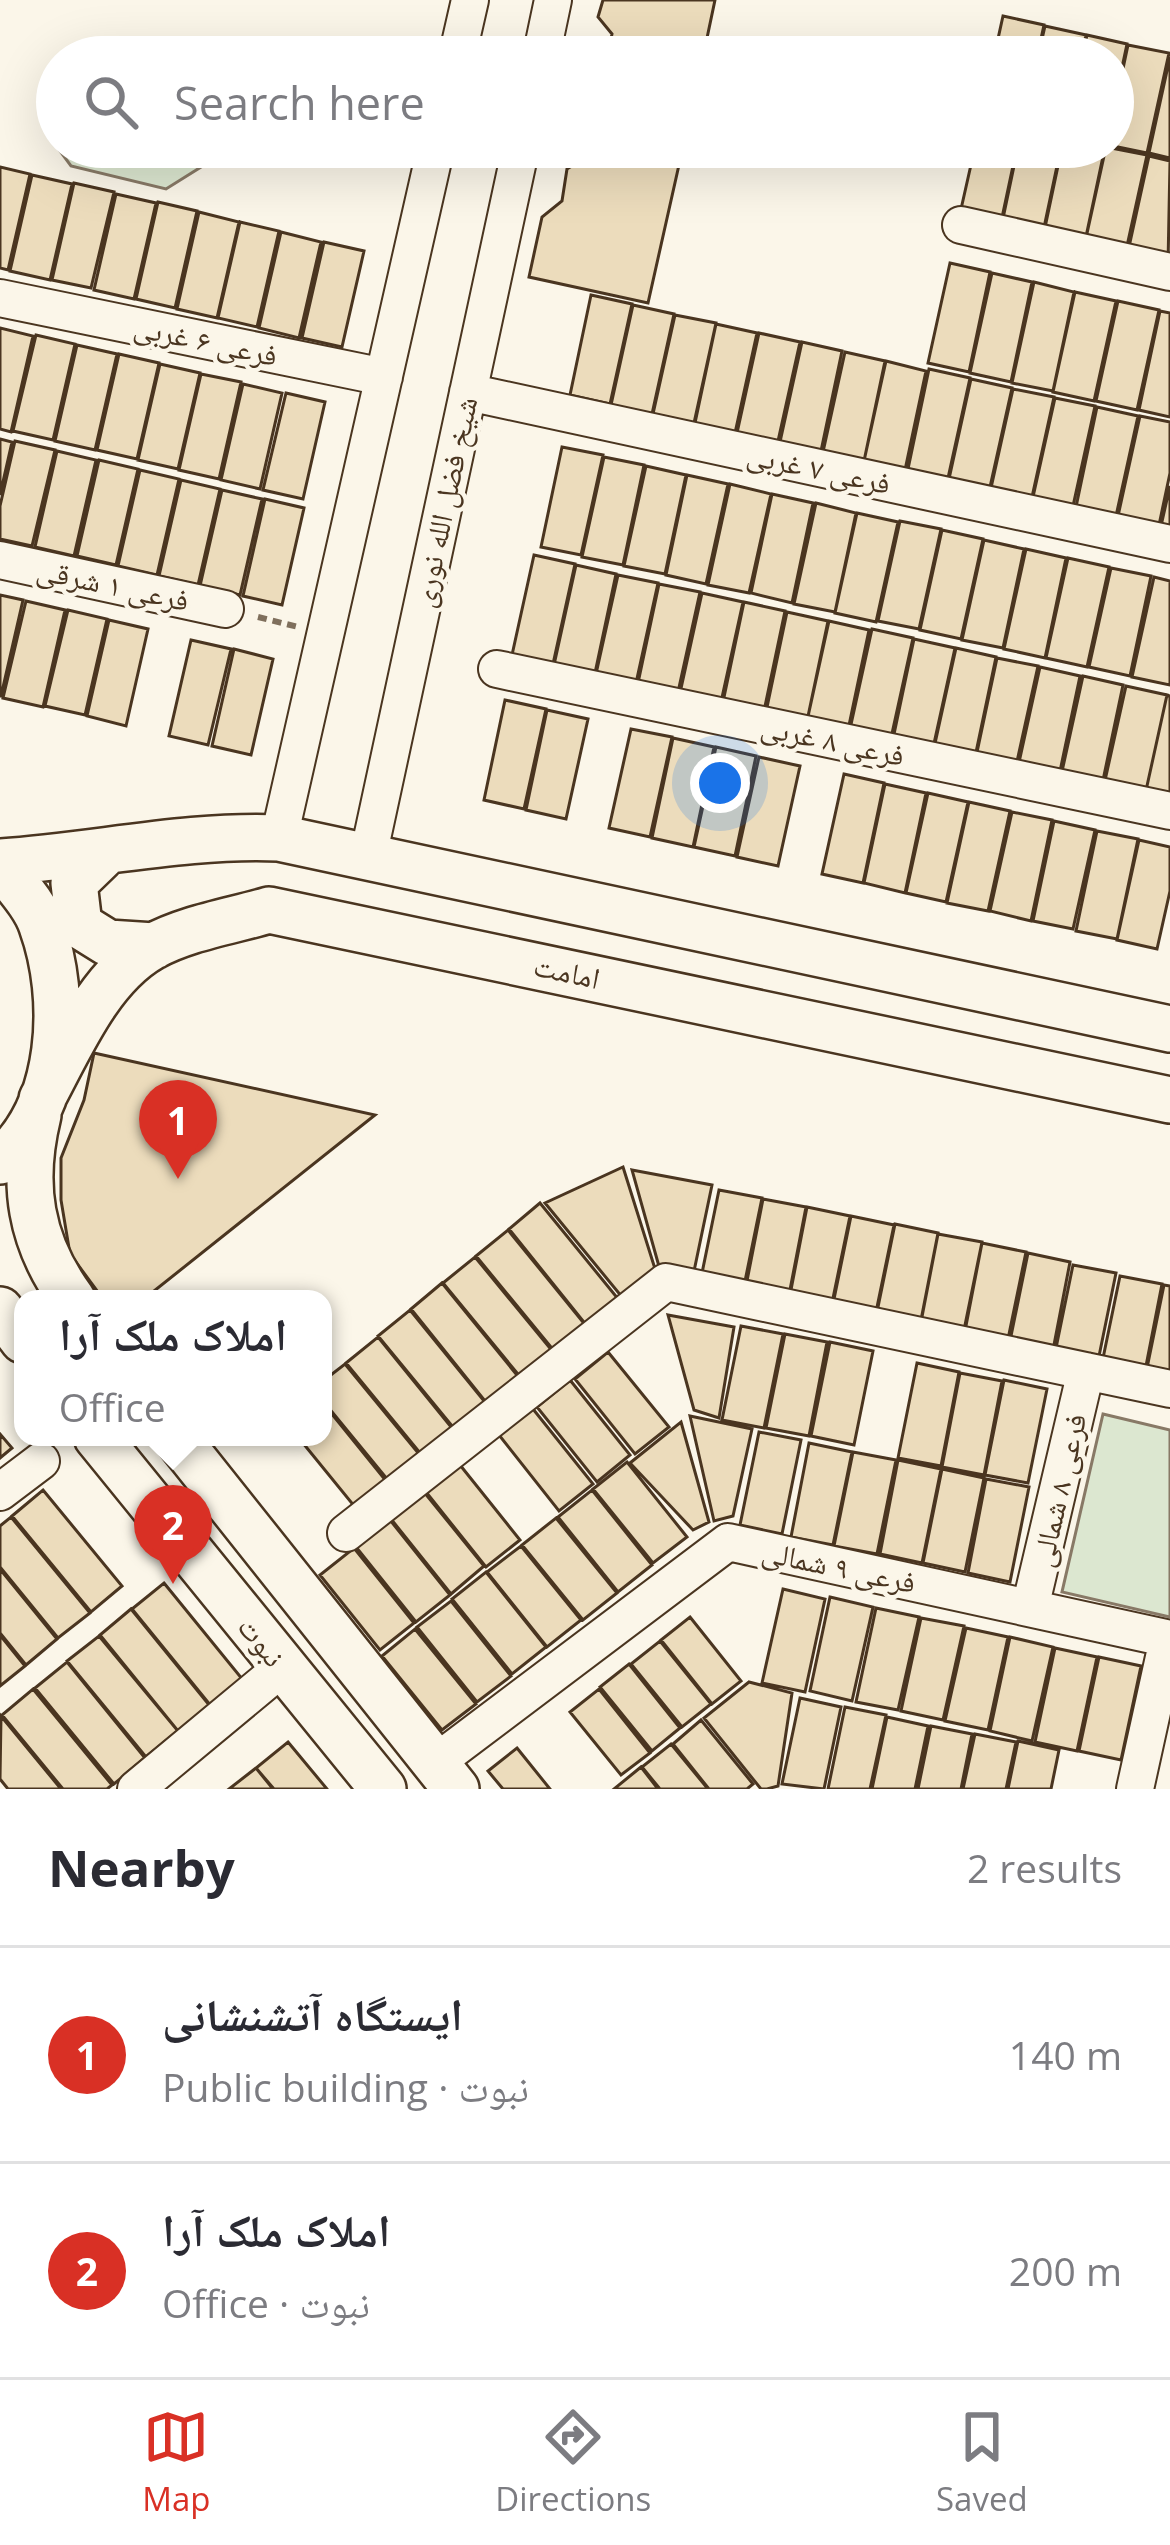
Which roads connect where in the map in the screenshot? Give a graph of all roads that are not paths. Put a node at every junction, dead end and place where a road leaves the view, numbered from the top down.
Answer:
1 (470, 0) edge
2 (553, 0) edge
3 (462, 36) edge
4 (545, 36) edge
5 (431, 168) edge
6 (516, 168) edge
7 (961, 225) dead end
8 (1170, 272) edge
9 (14, 301) edge
10 (384, 377) junction
11 (468, 392) junction
12 (1170, 544) edge
13 (0, 560) edge
14 (225, 609) road end
15 (497, 668) dead end
16 (1170, 811) edge
17 (279, 838) junction
18 (106, 853) junction
19 (368, 857) junction
20 (0, 863) edge
21 (154, 946) junction
22 (1170, 1030) edge
23 (1170, 1100) edge
24 (41, 1104) junction
25 (0, 1161) edge
26 (20, 1245) edge
27 (63, 1290) edge
28 (1086, 1371) junction
29 (1170, 1389) edge
30 (104, 1446) edge
31 (183, 1446) edge
32 (41, 1460) dead end
33 (0, 1492) edge
34 (346, 1533) dead end
35 (1030, 1608) junction
36 (1169, 1639) edge
37 (284, 1667) junction
38 (446, 1776) edge
39 (136, 1789) edge
40 (382, 1789) edge
41 (1135, 1789) edge

1 - 3 street
2 - 4 street
5 - 10 street
6 - 11 street, شیخ فضل الله نوری
7 - 8 street
9 - 10 street, فرعی ۶ غربی
10 - 17 street
11 - 12 street, فرعی ۷ غربی
11 - 19 street, شیخ فضل الله نوری
13 - 14 street, فرعی ۱ شرقی
15 - 16 street, فرعی ۸ غربی
17 - 18 main road
17 - 19 main road
18 - 20 main road
18 - 21 main road
19 - 22 main road
20 - 24 main road
21 - 23 main road, امامت
21 - 24 main road, امامت
24 - 25 main road, امامت
24 - 26 main road
26 - 27 main road
28 - 29 street
28 - 34 street
28 - 35 street, فرعی ۸ شمالی
30 - 37 main road, نبوت
31 - 38 main road, نبوت
32 - 33 street
35 - 36 street, فرعی ۹ شمالی
35 - 38 street, فرعی ۹ شمالی
36 - 41 street
37 - 39 street
37 - 40 main road, نبوت

